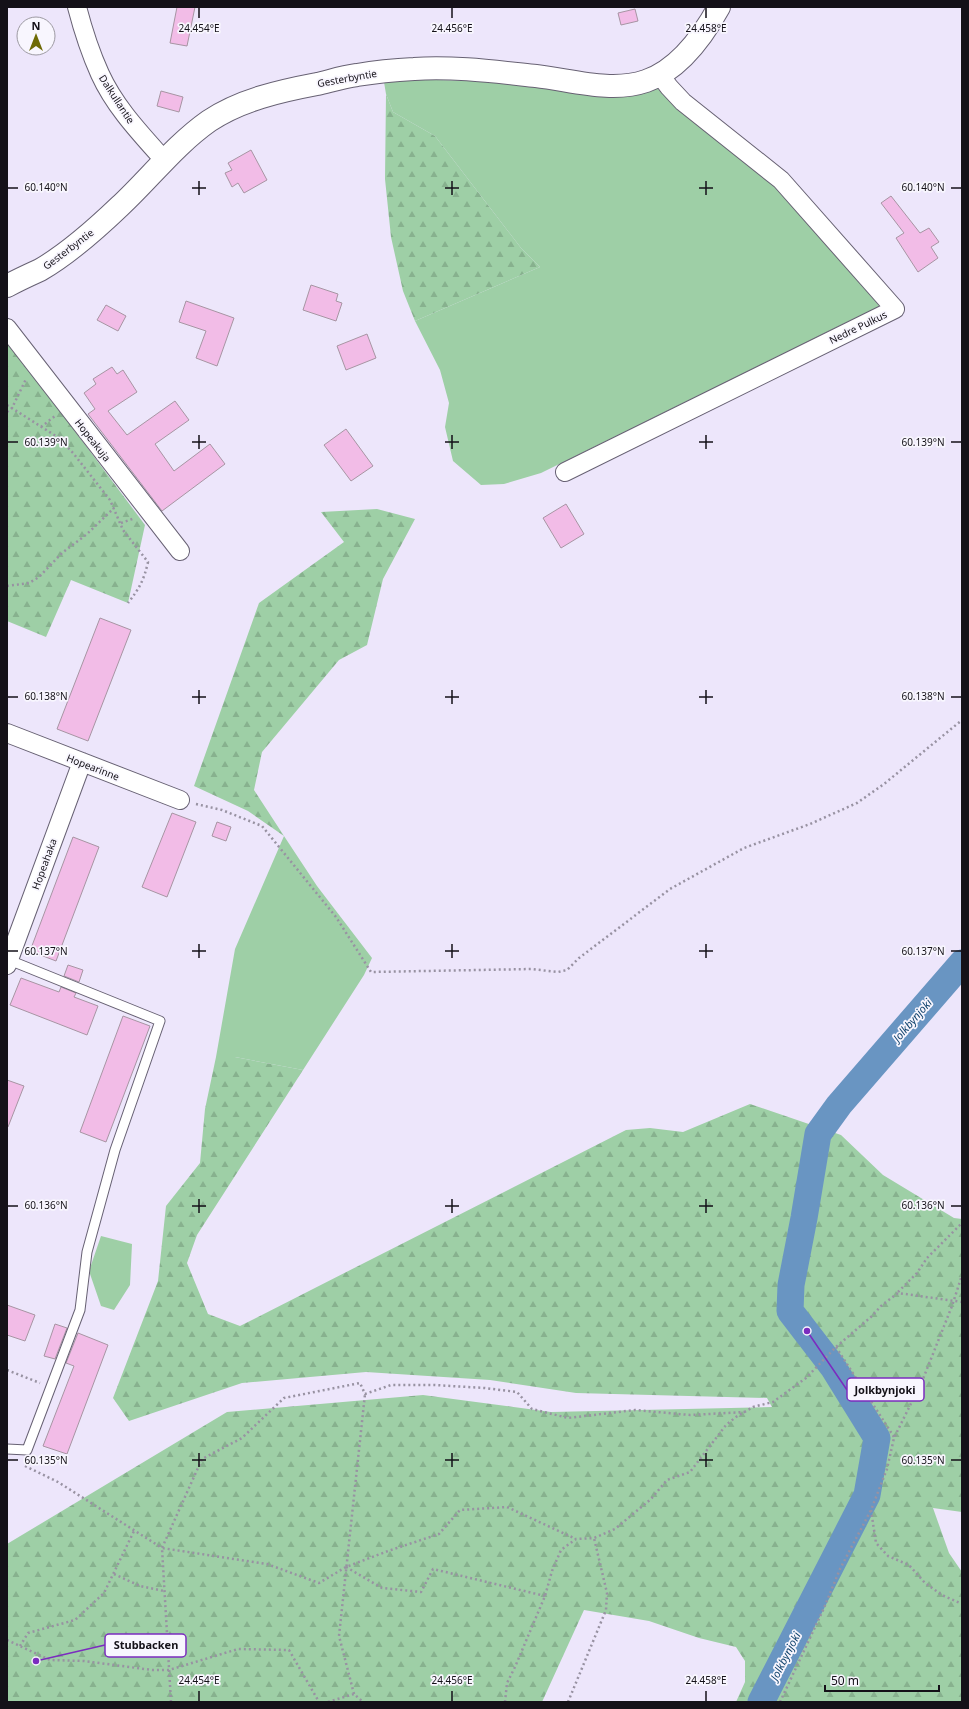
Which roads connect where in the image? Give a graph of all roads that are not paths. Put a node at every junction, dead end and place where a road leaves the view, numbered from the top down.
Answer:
1 (77, 7) edge
2 (719, 7) edge
3 (660, 75) junction
4 (164, 160) junction
5 (7, 286) edge
6 (7, 328) edge
7 (565, 472) dead end
8 (180, 551) dead end
9 (7, 733) edge
10 (82, 762) junction
11 (180, 800) road end
12 (8, 962) edge
13 (7, 1449) edge

1 - 4 street, Dalkullantie
2 - 3 street, Gesterbyntie
3 - 4 street, Gesterbyntie
3 - 7 street, Nedre Pulkus
4 - 5 street, Gesterbyntie
6 - 8 street, Hopeakuja
9 - 10 street, Hopearinne
10 - 11 street, Hopearinne
10 - 12 street, Hopeahaka
12 - 13 lane

